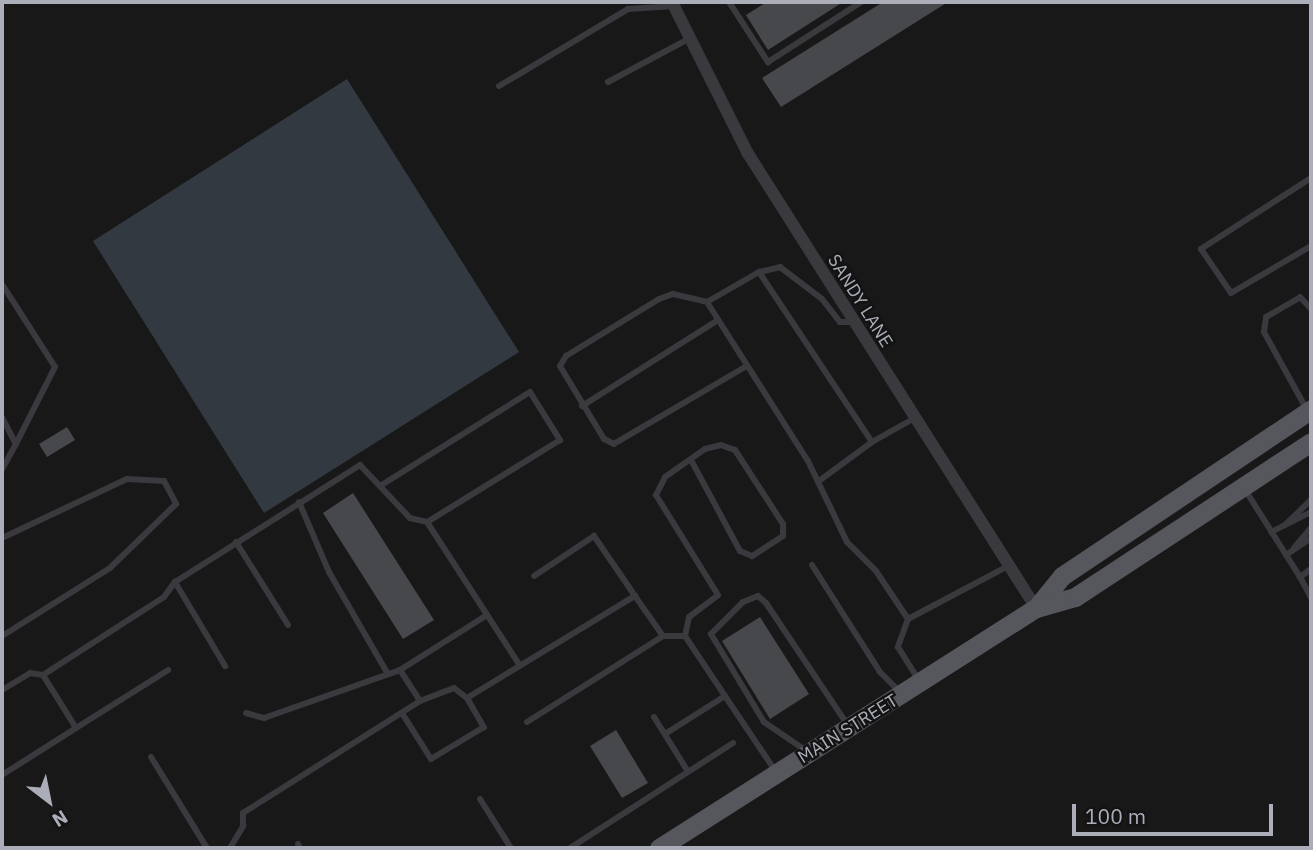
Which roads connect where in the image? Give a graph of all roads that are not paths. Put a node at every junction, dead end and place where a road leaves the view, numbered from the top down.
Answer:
1 (729, 2) edge
2 (862, 2) edge
3 (673, 4) edge
4 (690, 38) junction
5 (608, 82) dead end
6 (499, 86) dead end
7 (1311, 178) edge
8 (1311, 246) edge
9 (759, 272) junction
10 (2, 284) edge
11 (707, 302) junction
12 (1311, 309) edge
13 (718, 320) junction
14 (852, 322) junction
15 (745, 366) junction
16 (582, 405) junction
17 (1310, 410) edge
18 (2, 417) edge
19 (913, 419) junction
20 (872, 442) junction
21 (1311, 442) edge
22 (16, 444) junction
23 (691, 460) junction
24 (2, 468) edge
25 (819, 481) junction
26 (380, 486) junction
27 (1244, 486) junction
28 (1311, 500) edge
29 (299, 502) junction
30 (1311, 512) edge
31 (427, 522) junction
32 (1284, 526) junction
33 (1311, 528) edge
34 (1271, 532) junction
35 (2, 538) edge
36 (1311, 538) edge
37 (236, 542) junction
38 (1294, 550) junction
39 (1286, 555) junction
40 (812, 565) dead end
41 (1008, 566) junction
42 (1311, 569) edge
43 (534, 576) dead end
44 (1300, 576) junction
45 (175, 582) junction
46 (635, 596) junction
47 (1311, 598) edge
48 (1036, 608) junction
49 (487, 615) junction
50 (908, 619) junction
51 (288, 625) dead end
52 (685, 635) junction
53 (2, 636) edge
54 (663, 636) junction
55 (225, 666) dead end
56 (520, 666) junction
57 (168, 670) dead end
58 (400, 670) junction
59 (388, 674) junction
60 (43, 675) junction
61 (920, 682) junction
62 (2, 690) edge
63 (902, 694) junction
64 (725, 696) junction
65 (467, 698) junction
66 (420, 701) junction
67 (246, 713) dead end
68 (402, 713) junction
69 (654, 717) dead end
70 (527, 722) dead end
71 (76, 728) junction
72 (849, 728) junction
73 (665, 734) junction
74 (733, 743) dead end
75 (809, 753) junction
76 (150, 757) dead end
77 (687, 770) junction
78 (777, 773) junction
79 (2, 775) edge
80 (480, 799) dead end
81 (207, 848) edge
82 (230, 848) edge
83 (511, 848) edge
84 (570, 848) edge
85 (659, 848) edge

1 - 2 lane
3 - 4 street, SANDY LANE
3 - 6 lane
4 - 5 lane
4 - 14 street, SANDY LANE
7 - 8 lane
9 - 11 lane
9 - 14 lane
9 - 20 lane
10 - 22 lane
11 - 13 lane
11 - 16 lane
12 - 17 lane
13 - 15 lane
13 - 16 lane
14 - 19 street, SANDY LANE
15 - 16 lane
15 - 25 lane
17 - 48 main road, MAIN STREET
18 - 22 lane
19 - 20 lane
19 - 41 street, SANDY LANE
20 - 25 lane
21 - 27 main road, MAIN STREET
22 - 24 lane
23 - 23 lane
23 - 52 lane
25 - 50 lane
26 - 29 lane
26 - 31 lane
26 - 31 lane
27 - 34 lane
27 - 48 main road, MAIN STREET
28 - 32 lane
29 - 37 lane
29 - 59 lane
30 - 32 lane
31 - 49 lane
32 - 34 lane
33 - 38 lane
34 - 39 lane
35 - 53 lane
36 - 38 lane
37 - 45 lane
37 - 51 lane
38 - 39 lane
39 - 44 lane
40 - 63 lane
41 - 48 street, SANDY LANE
41 - 50 lane
42 - 44 lane
43 - 46 lane
44 - 47 lane
45 - 55 lane
45 - 60 lane
46 - 54 lane
46 - 56 lane
48 - 61 main road, MAIN STREET
49 - 56 lane
49 - 58 lane
50 - 61 lane
52 - 54 lane
52 - 64 lane
54 - 70 lane
56 - 65 lane
57 - 71 lane
58 - 59 lane
58 - 66 lane
59 - 67 lane
60 - 62 lane
60 - 71 lane
61 - 63 main road, MAIN STREET
63 - 72 main road, MAIN STREET
64 - 73 lane
64 - 78 lane
65 - 66 lane
65 - 68 lane
66 - 68 lane
68 - 82 lane
69 - 73 lane
71 - 79 lane
72 - 75 main road, MAIN STREET
72 - 75 lane
73 - 77 lane
74 - 77 lane
75 - 78 main road, MAIN STREET
76 - 81 lane
77 - 84 lane
78 - 85 main road, MAIN STREET
80 - 83 lane

